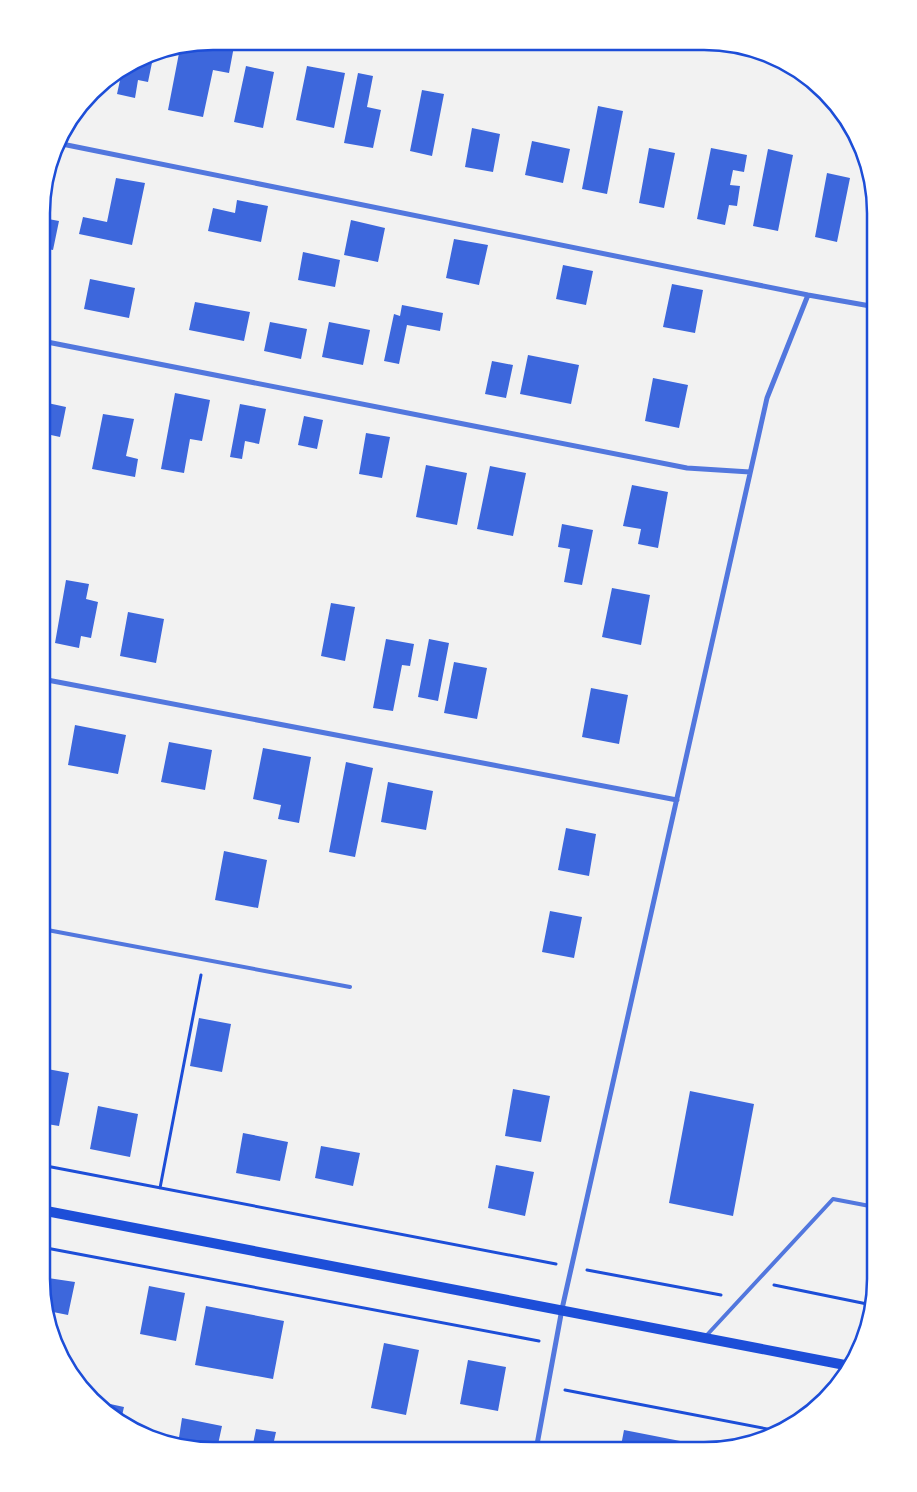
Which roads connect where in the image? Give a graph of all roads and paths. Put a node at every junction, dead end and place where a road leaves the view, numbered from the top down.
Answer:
1 (65, 145) edge
2 (808, 295) junction
3 (867, 305) edge
4 (50, 343) edge
5 (750, 472) junction
6 (50, 680) edge
7 (677, 800) junction
8 (50, 931) edge
9 (204, 960) junction
10 (350, 987) dead end
11 (50, 1167) edge
12 (160, 1188) junction
13 (867, 1205) edge
14 (50, 1212) edge
15 (50, 1249) edge
16 (572, 1267) junction
17 (756, 1282) junction
18 (740, 1299) junction
19 (865, 1304) edge
20 (562, 1310) junction
21 (704, 1337) junction
22 (556, 1344) junction
23 (842, 1364) edge
24 (548, 1386) junction
25 (768, 1429) edge
26 (538, 1442) edge

1 - 2 street
2 - 3 street
2 - 5 street
4 - 5 street
5 - 7 street
6 - 7 street
7 - 16 street
8 - 9 lane
9 - 10 lane
9 - 12 path
11 - 12 path
12 - 16 path
13 - 17 lane
14 - 20 main road
15 - 22 path
16 - 18 path
16 - 20 street
17 - 18 lane
17 - 19 path
18 - 21 lane
20 - 21 main road
20 - 22 street
21 - 23 main road
22 - 24 street
24 - 25 path
24 - 26 street

